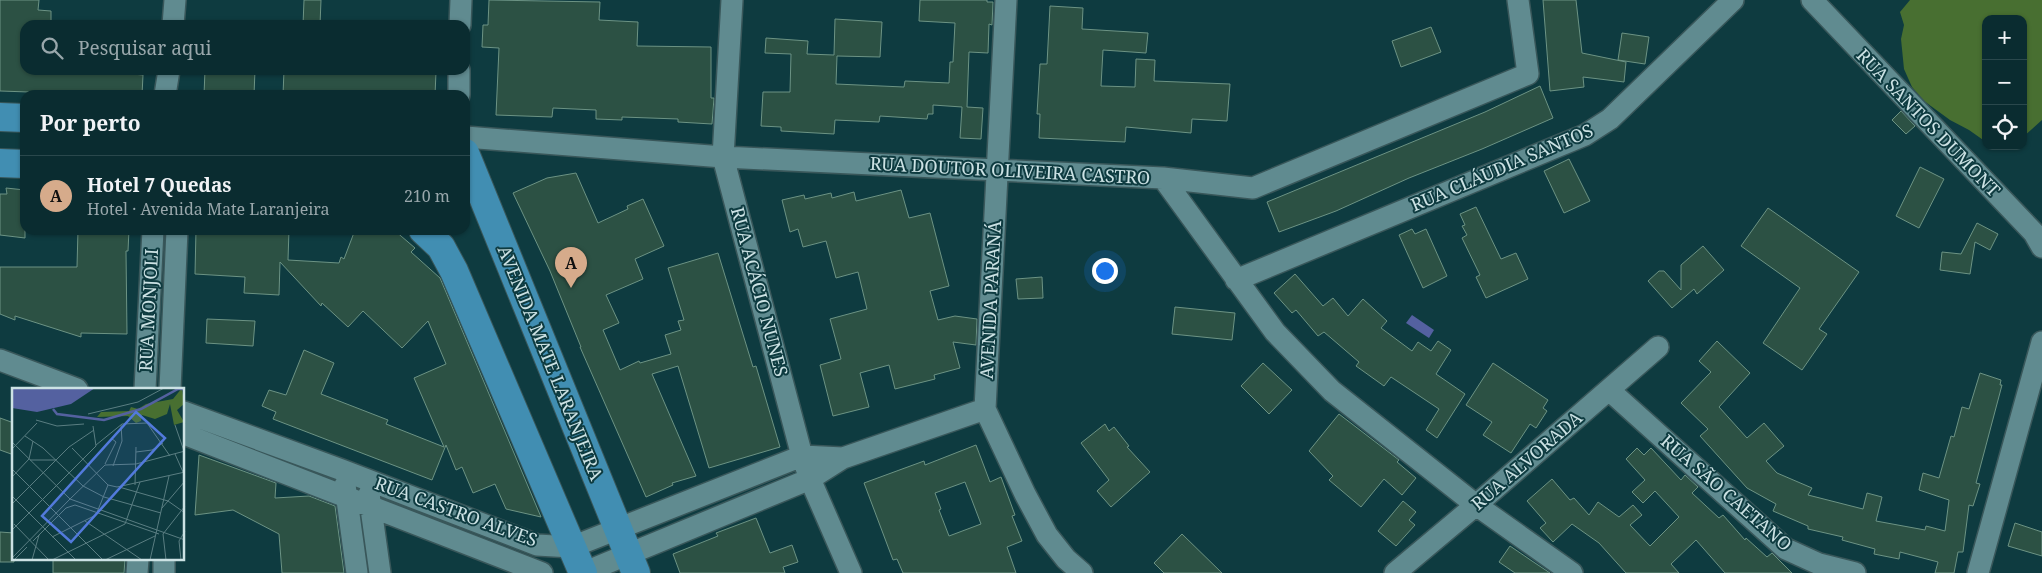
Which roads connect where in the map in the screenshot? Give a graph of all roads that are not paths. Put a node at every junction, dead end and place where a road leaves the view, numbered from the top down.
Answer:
1 (175, 0) edge
2 (460, 0) edge
3 (732, 0) edge
4 (1006, 0) edge
5 (1518, 0) edge
6 (1733, 0) edge
7 (1812, 0) edge
8 (173, 20) edge
9 (460, 20) edge
10 (459, 75) edge
11 (459, 90) edge
12 (0, 117) edge
13 (20, 118) edge
14 (470, 137) edge
15 (723, 157) junction
16 (0, 163) edge
17 (20, 164) edge
18 (998, 171) junction
19 (470, 177) edge
20 (1163, 178) junction
21 (474, 197) edge
22 (153, 235) edge
23 (177, 235) edge
24 (434, 236) edge
25 (2042, 247) edge
26 (1236, 280) junction
27 (2042, 342) edge
28 (1658, 347) dead end
29 (0, 360) edge
30 (74, 388) edge
31 (145, 388) edge
32 (170, 388) edge
33 (1609, 390) junction
34 (985, 409) junction
35 (185, 412) edge
36 (185, 434) edge
37 (262, 440) junction
38 (802, 456) junction
39 (843, 458) junction
40 (256, 461) junction
41 (342, 470) junction
42 (366, 479) junction
43 (810, 479) junction
44 (348, 496) junction
45 (1476, 505) junction
46 (370, 506) junction
47 (572, 548) junction
48 (627, 552) edge
49 (138, 560) edge
50 (164, 560) edge
51 (1067, 566) edge
52 (137, 573) edge
53 (164, 573) edge
54 (357, 573) edge
55 (380, 573) edge
56 (542, 573) edge
57 (583, 573) edge
58 (851, 573) edge
59 (1082, 573) edge
60 (1395, 573) edge
61 (1572, 573) edge
62 (1855, 573) edge
63 (1978, 573) edge

1 - 8 street
2 - 9 street
3 - 15 street, RUA ACÁCIO NUNES
4 - 18 street, AVENIDA PARANÁ
5 - 20 street
6 - 26 street, RUA CLÁUDIA SANTOS
7 - 25 street, RUA SANTOS DUMONT
10 - 11 street
12 - 13 main road
14 - 15 street, RUA DOUTOR OLIVEIRA CASTRO
15 - 18 street, RUA DOUTOR OLIVEIRA CASTRO
15 - 38 street, RUA ACÁCIO NUNES
16 - 17 main road
18 - 20 street, RUA DOUTOR OLIVEIRA CASTRO
18 - 34 street, AVENIDA PARANÁ
19 - 21 main road, AVENIDA MATE LARANJEIRA
20 - 26 street, RUA DOUTOR OLIVEIRA CASTRO
21 - 48 main road, AVENIDA MATE LARANJEIRA
22 - 31 street, RUA MONJOLI
23 - 32 street, RUA MONJOLI
24 - 47 main road
26 - 45 street, RUA DOUTOR OLIVEIRA CASTRO
27 - 63 street
28 - 33 street, RUA ALVORADA
29 - 30 street
33 - 45 street, RUA ALVORADA
33 - 62 street, RUA SÃO CAETANO
34 - 39 street, RUA CASTRO ALVES
34 - 51 street, AVENIDA PARANÁ
35 - 37 street, RUA CASTRO ALVES
36 - 40 street, RUA CASTRO ALVES
37 - 40 street
37 - 41 street, RUA CASTRO ALVES
38 - 39 street, RUA CASTRO ALVES
38 - 43 street, RUA ACÁCIO NUNES
38 - 48 street, RUA CASTRO ALVES
39 - 43 street, RUA CASTRO ALVES
40 - 44 street, RUA CASTRO ALVES
41 - 42 street, RUA CASTRO ALVES
41 - 44 street
42 - 46 street
42 - 47 street, RUA CASTRO ALVES
43 - 48 street, RUA CASTRO ALVES
43 - 58 street, RUA ACÁCIO NUNES
44 - 46 street, RUA CASTRO ALVES
44 - 54 street
45 - 60 street, RUA ALVORADA
45 - 61 street, RUA DOUTOR OLIVEIRA CASTRO
46 - 55 street
46 - 56 street, RUA CASTRO ALVES
47 - 48 street, RUA CASTRO ALVES
47 - 57 main road
48 - 57 street, RUA CASTRO ALVES
49 - 52 street
50 - 53 street
51 - 59 street, AVENIDA PARANÁ

